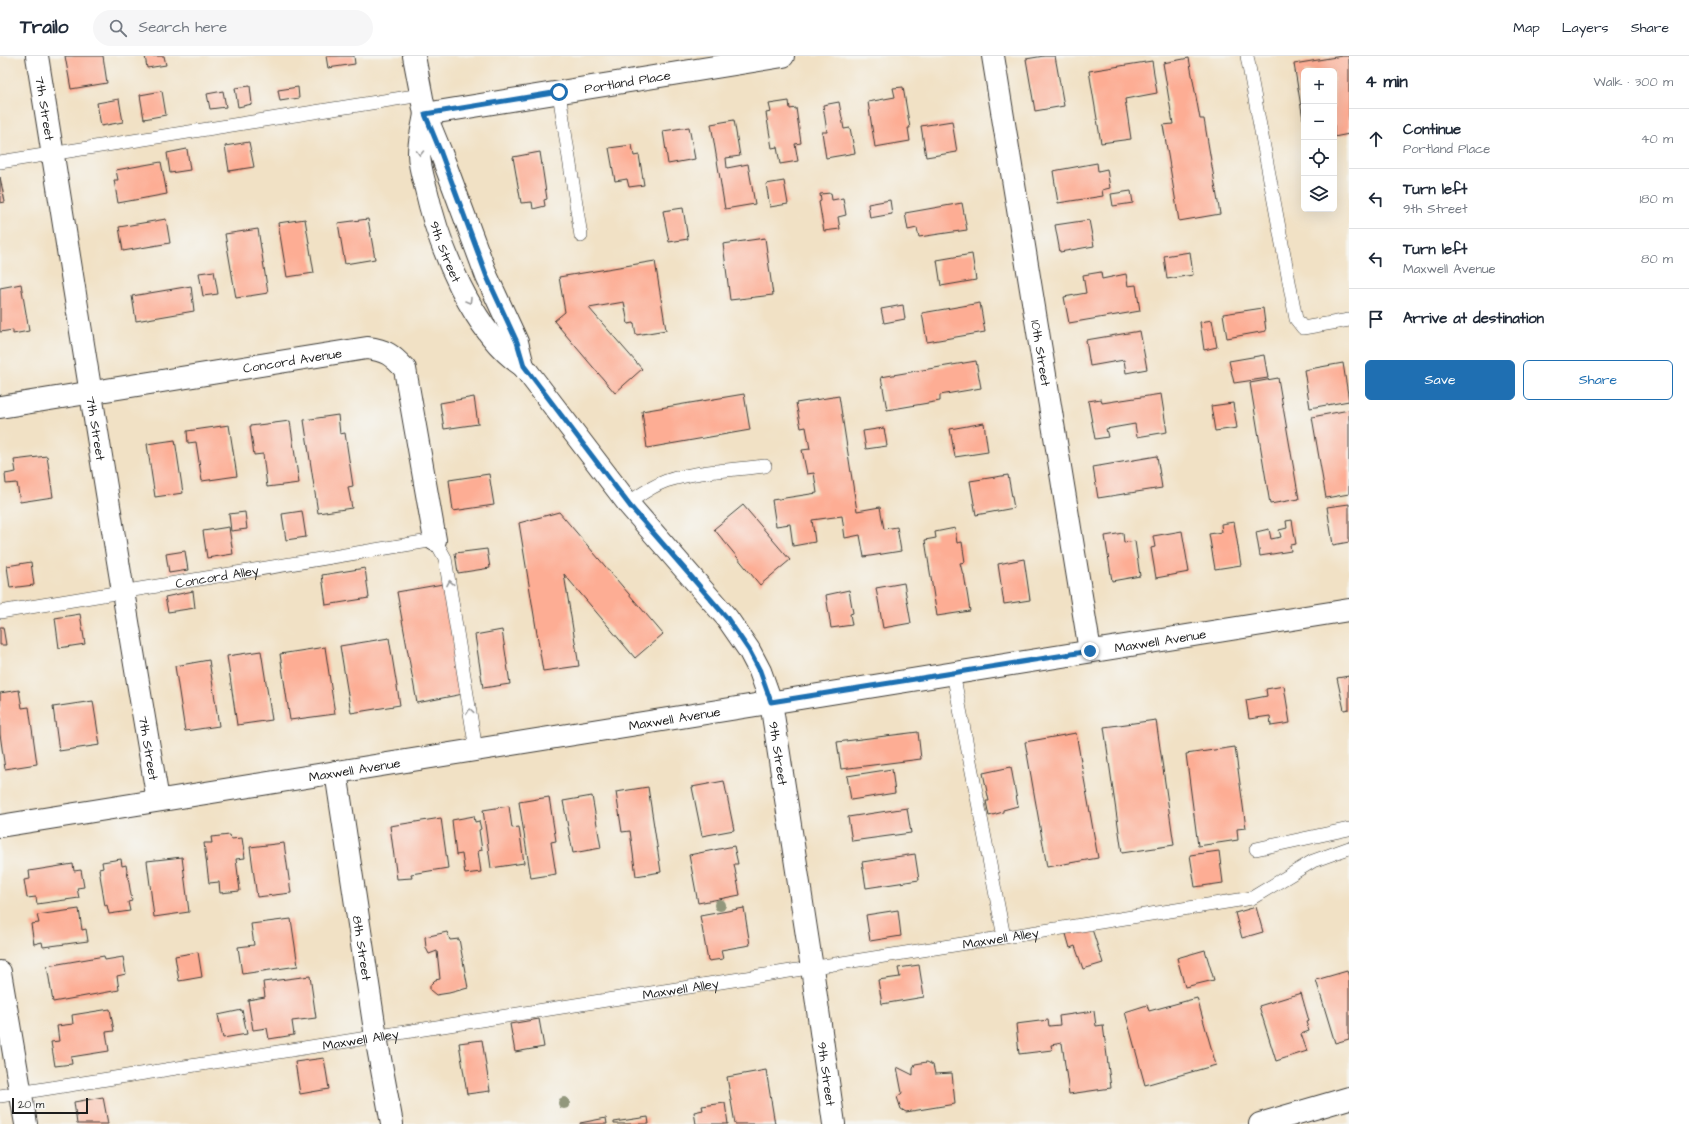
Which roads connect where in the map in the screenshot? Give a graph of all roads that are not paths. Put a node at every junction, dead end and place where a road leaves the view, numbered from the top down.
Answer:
1 (36, 56) edge
2 (414, 56) edge
3 (783, 56) edge
4 (993, 56) edge
5 (1247, 56) edge
6 (559, 92) junction
7 (423, 105) junction
8 (53, 153) junction
9 (0, 162) edge
10 (581, 236) dead end
11 (1349, 320) edge
12 (524, 366) junction
13 (92, 392) junction
14 (0, 407) edge
15 (765, 466) dead end
16 (628, 503) junction
17 (435, 540) junction
18 (122, 592) junction
19 (1349, 610) edge
20 (0, 612) edge
21 (1090, 651) junction
22 (953, 673) junction
23 (771, 702) junction
24 (476, 750) junction
25 (336, 772) junction
26 (158, 800) junction
27 (0, 826) edge
28 (1349, 829) edge
29 (1349, 848) edge
30 (1256, 849) dead end
31 (1004, 937) junction
32 (812, 968) junction
33 (0, 972) edge
34 (376, 1036) junction
35 (10, 1094) edge
36 (1349, 1098) edge
37 (26, 1124) edge
38 (392, 1124) edge
39 (834, 1124) edge
40 (1260, 1124) edge

1 - 8 street, 7th Street
2 - 7 street, 9th Street
3 - 6 street, Portland Place
4 - 21 street, 10th Street
5 - 11 lane
6 - 7 street, Portland Place
6 - 10 lane
7 - 8 lane
7 - 12 street, 9th Street
7 -> 12 street, 9th Street
8 - 9 lane
8 - 13 street, 7th Street
12 - 16 street, 9th Street
13 - 14 street, Concord Avenue
13 - 17 street, Concord Avenue
13 - 18 street, 7th Street
15 - 16 lane
16 - 23 street, 9th Street
17 - 18 lane, Concord Alley
24 -> 17 lane
18 - 20 lane, Concord Alley
18 - 26 street, 7th Street
19 - 21 street, Maxwell Avenue
21 - 22 street, Maxwell Avenue
22 - 23 street, Maxwell Avenue
22 - 31 lane
23 - 24 street, Maxwell Avenue
23 - 32 street, 9th Street
24 - 25 street, Maxwell Avenue
25 - 26 street, Maxwell Avenue
25 - 34 street, 8th Street
26 - 27 street, Maxwell Avenue
28 - 30 lane
29 - 31 lane, Maxwell Alley
31 - 32 lane, Maxwell Alley
32 - 34 lane, Maxwell Alley
32 - 39 street, 9th Street
33 - 35 street
34 - 35 lane, Maxwell Alley
34 - 38 street, 8th Street
35 - 37 street
36 - 40 street

